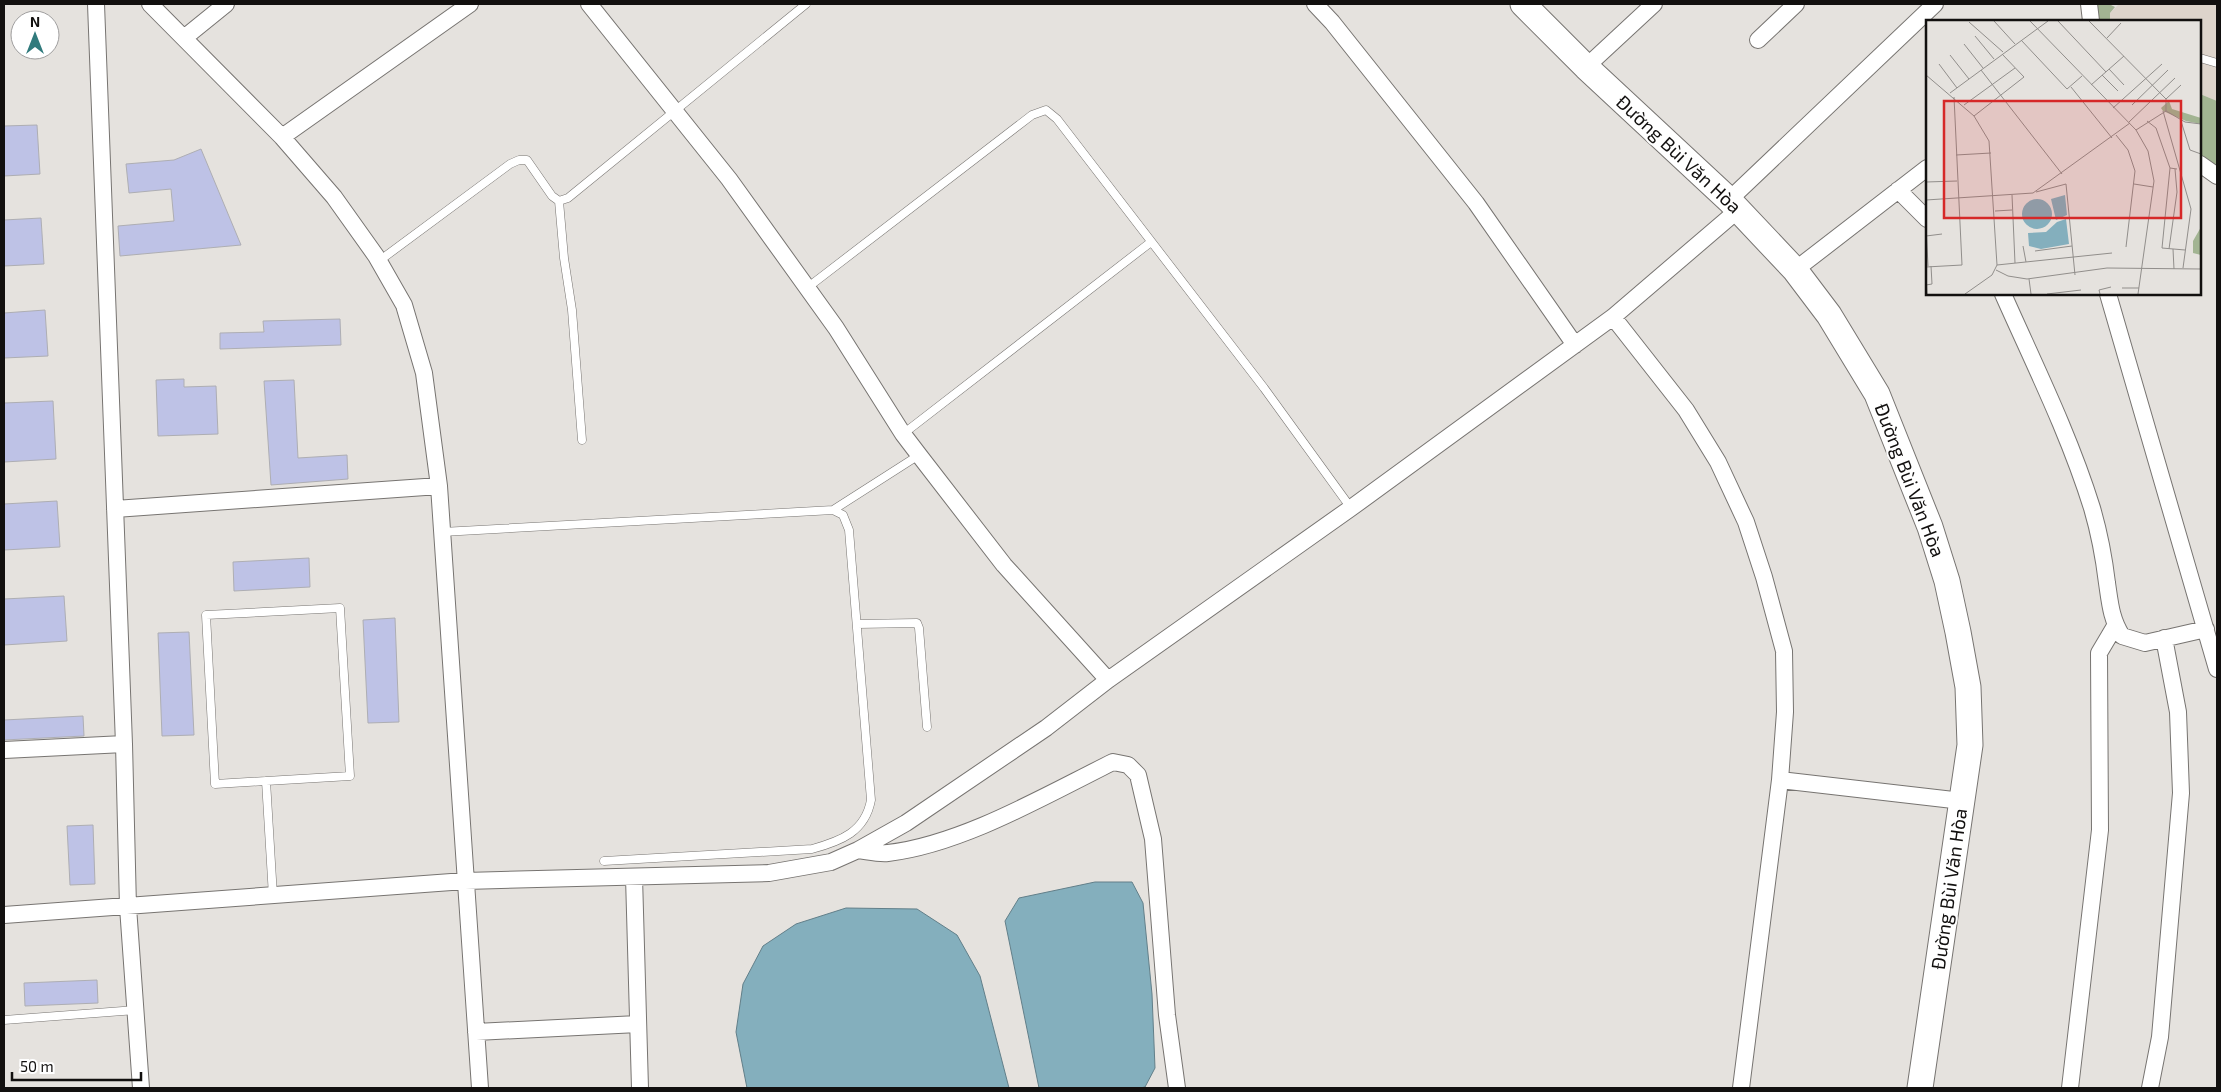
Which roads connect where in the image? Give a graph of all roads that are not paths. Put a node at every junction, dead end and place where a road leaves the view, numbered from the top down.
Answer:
1 (96, 4) edge
2 (150, 4) edge
3 (226, 4) edge
4 (470, 4) edge
5 (806, 4) edge
6 (1315, 4) edge
7 (1524, 4) edge
8 (1654, 4) edge
9 (1796, 4) edge
10 (1935, 4) edge
11 (2089, 4) edge
12 (595, 6) edge
13 (2090, 20) edge
14 (184, 38) junction
15 (1758, 40) dead end
16 (2201, 58) edge
17 (2217, 63) edge
18 (1586, 67) junction
19 (674, 110) junction
20 (282, 137) junction
21 (2201, 165) edge
22 (1926, 169) edge
23 (2217, 176) edge
24 (1898, 190) junction
25 (559, 201) junction
26 (1734, 205) junction
27 (1926, 218) edge
28 (1151, 242) junction
29 (379, 261) junction
30 (1795, 270) junction
31 (807, 288) junction
32 (2003, 295) edge
33 (2108, 295) edge
34 (1613, 317) junction
35 (1575, 345) junction
36 (903, 434) junction
37 (582, 440) dead end
38 (919, 456) junction
39 (439, 486) junction
40 (1351, 508) junction
41 (115, 509) junction
42 (833, 510) junction
43 (442, 532) junction
44 (857, 624) junction
45 (2115, 626) junction
46 (2206, 629) junction
47 (2164, 638) junction
48 (2217, 668) edge
49 (1108, 680) junction
50 (927, 727) dead end
51 (124, 744) junction
52 (4, 750) edge
53 (1780, 780) junction
54 (266, 781) junction
55 (1962, 801) junction
56 (858, 850) junction
57 (604, 861) dead end
58 (634, 877) junction
59 (464, 881) junction
60 (273, 896) junction
61 (128, 907) junction
62 (4, 915) edge
63 (136, 1010) junction
64 (4, 1020) edge
65 (638, 1024) junction
66 (476, 1032) junction
67 (141, 1088) edge
68 (480, 1088) edge
69 (640, 1088) edge
70 (1177, 1088) edge
71 (1741, 1088) edge
72 (1920, 1088) edge
73 (2070, 1088) edge
74 (2150, 1088) edge

1 - 41 street
2 - 14 street
3 - 14 street
4 - 20 street
5 - 19 lane
6 - 35 street
7 - 18 main road, Đường Bùi Văn Hòa
8 - 18 street
9 - 15 street
10 - 26 street
11 - 13 street
12 - 19 street
14 - 20 street
16 - 17 lane
18 - 26 main road, Đường Bùi Văn Hòa
19 - 25 lane
19 - 31 street
20 - 29 street
21 - 23 street
22 - 24 street
24 - 27 street
24 - 30 street
25 - 29 lane
25 - 37 lane
26 - 30 main road, Đường Bùi Văn Hòa
26 - 34 street
28 - 31 lane
28 - 36 lane
28 - 40 lane
29 - 39 street
30 - 55 main road, Đường Bùi Văn Hòa
31 - 36 street
32 - 45 street
33 - 46 street
34 - 35 street
34 - 53 street
35 - 40 street
36 - 38 street
38 - 42 lane
38 - 49 street
39 - 41 street
39 - 43 street
40 - 49 street
41 - 51 street
42 - 43 lane
42 - 44 lane
43 - 59 street
44 - 50 lane
44 - 57 lane
45 - 47 street
45 - 73 street
46 - 47 street
46 - 48 street
47 - 74 street
49 - 56 street
51 - 52 street
51 - 61 street
53 - 55 street
53 - 71 street
54 - 54 lane
54 - 60 lane
55 - 72 main road, Đường Bùi Văn Hòa
56 - 58 street
56 - 70 street
58 - 59 street
58 - 65 street
59 - 60 street
59 - 66 street
60 - 61 street
61 - 62 street
61 - 63 street
63 - 64 lane
63 - 67 street
65 - 66 street
65 - 69 street
66 - 68 street

